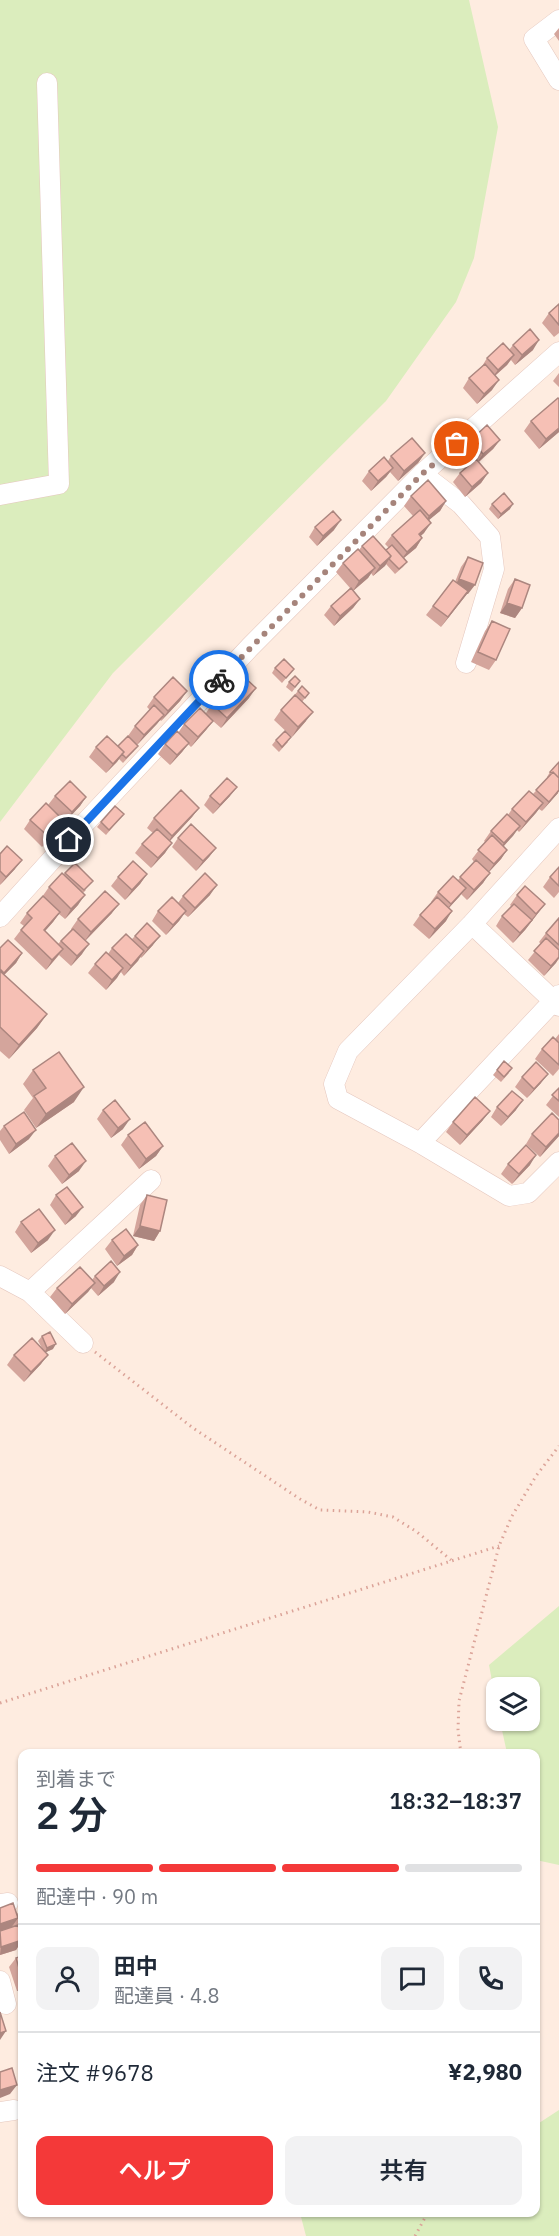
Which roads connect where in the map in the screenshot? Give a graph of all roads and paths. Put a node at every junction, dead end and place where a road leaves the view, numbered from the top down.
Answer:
1 (559, 20) edge
2 (559, 80) edge
3 (47, 83) dead end
4 (559, 352) edge
5 (422, 474) junction
6 (0, 495) edge
7 (466, 663) dead end
8 (559, 828) edge
9 (0, 917) edge
10 (472, 924) junction
11 (557, 1001) edge
12 (420, 1143) junction
13 (559, 1162) edge
14 (151, 1180) dead end
15 (0, 1276) edge
16 (30, 1292) junction
17 (83, 1342) joint
18 (559, 1446) edge
19 (499, 1546) junction
20 (451, 1560) junction
21 (0, 1703) edge
22 (460, 1749) edge
23 (0, 1981) edge
24 (6, 2004) dead end
25 (425, 2217) edge
26 (415, 2236) edge

1 - 2 street
3 - 6 street
4 - 5 street
5 - 7 street
5 - 9 street
8 - 10 street
10 - 11 street
10 - 12 street
11 - 12 street
12 - 13 street
14 - 16 street
15 - 16 street
16 - 17 street
17 - 20 path
18 - 19 path
19 - 20 path
19 - 22 path
20 - 21 path
23 - 24 street
25 - 26 path

